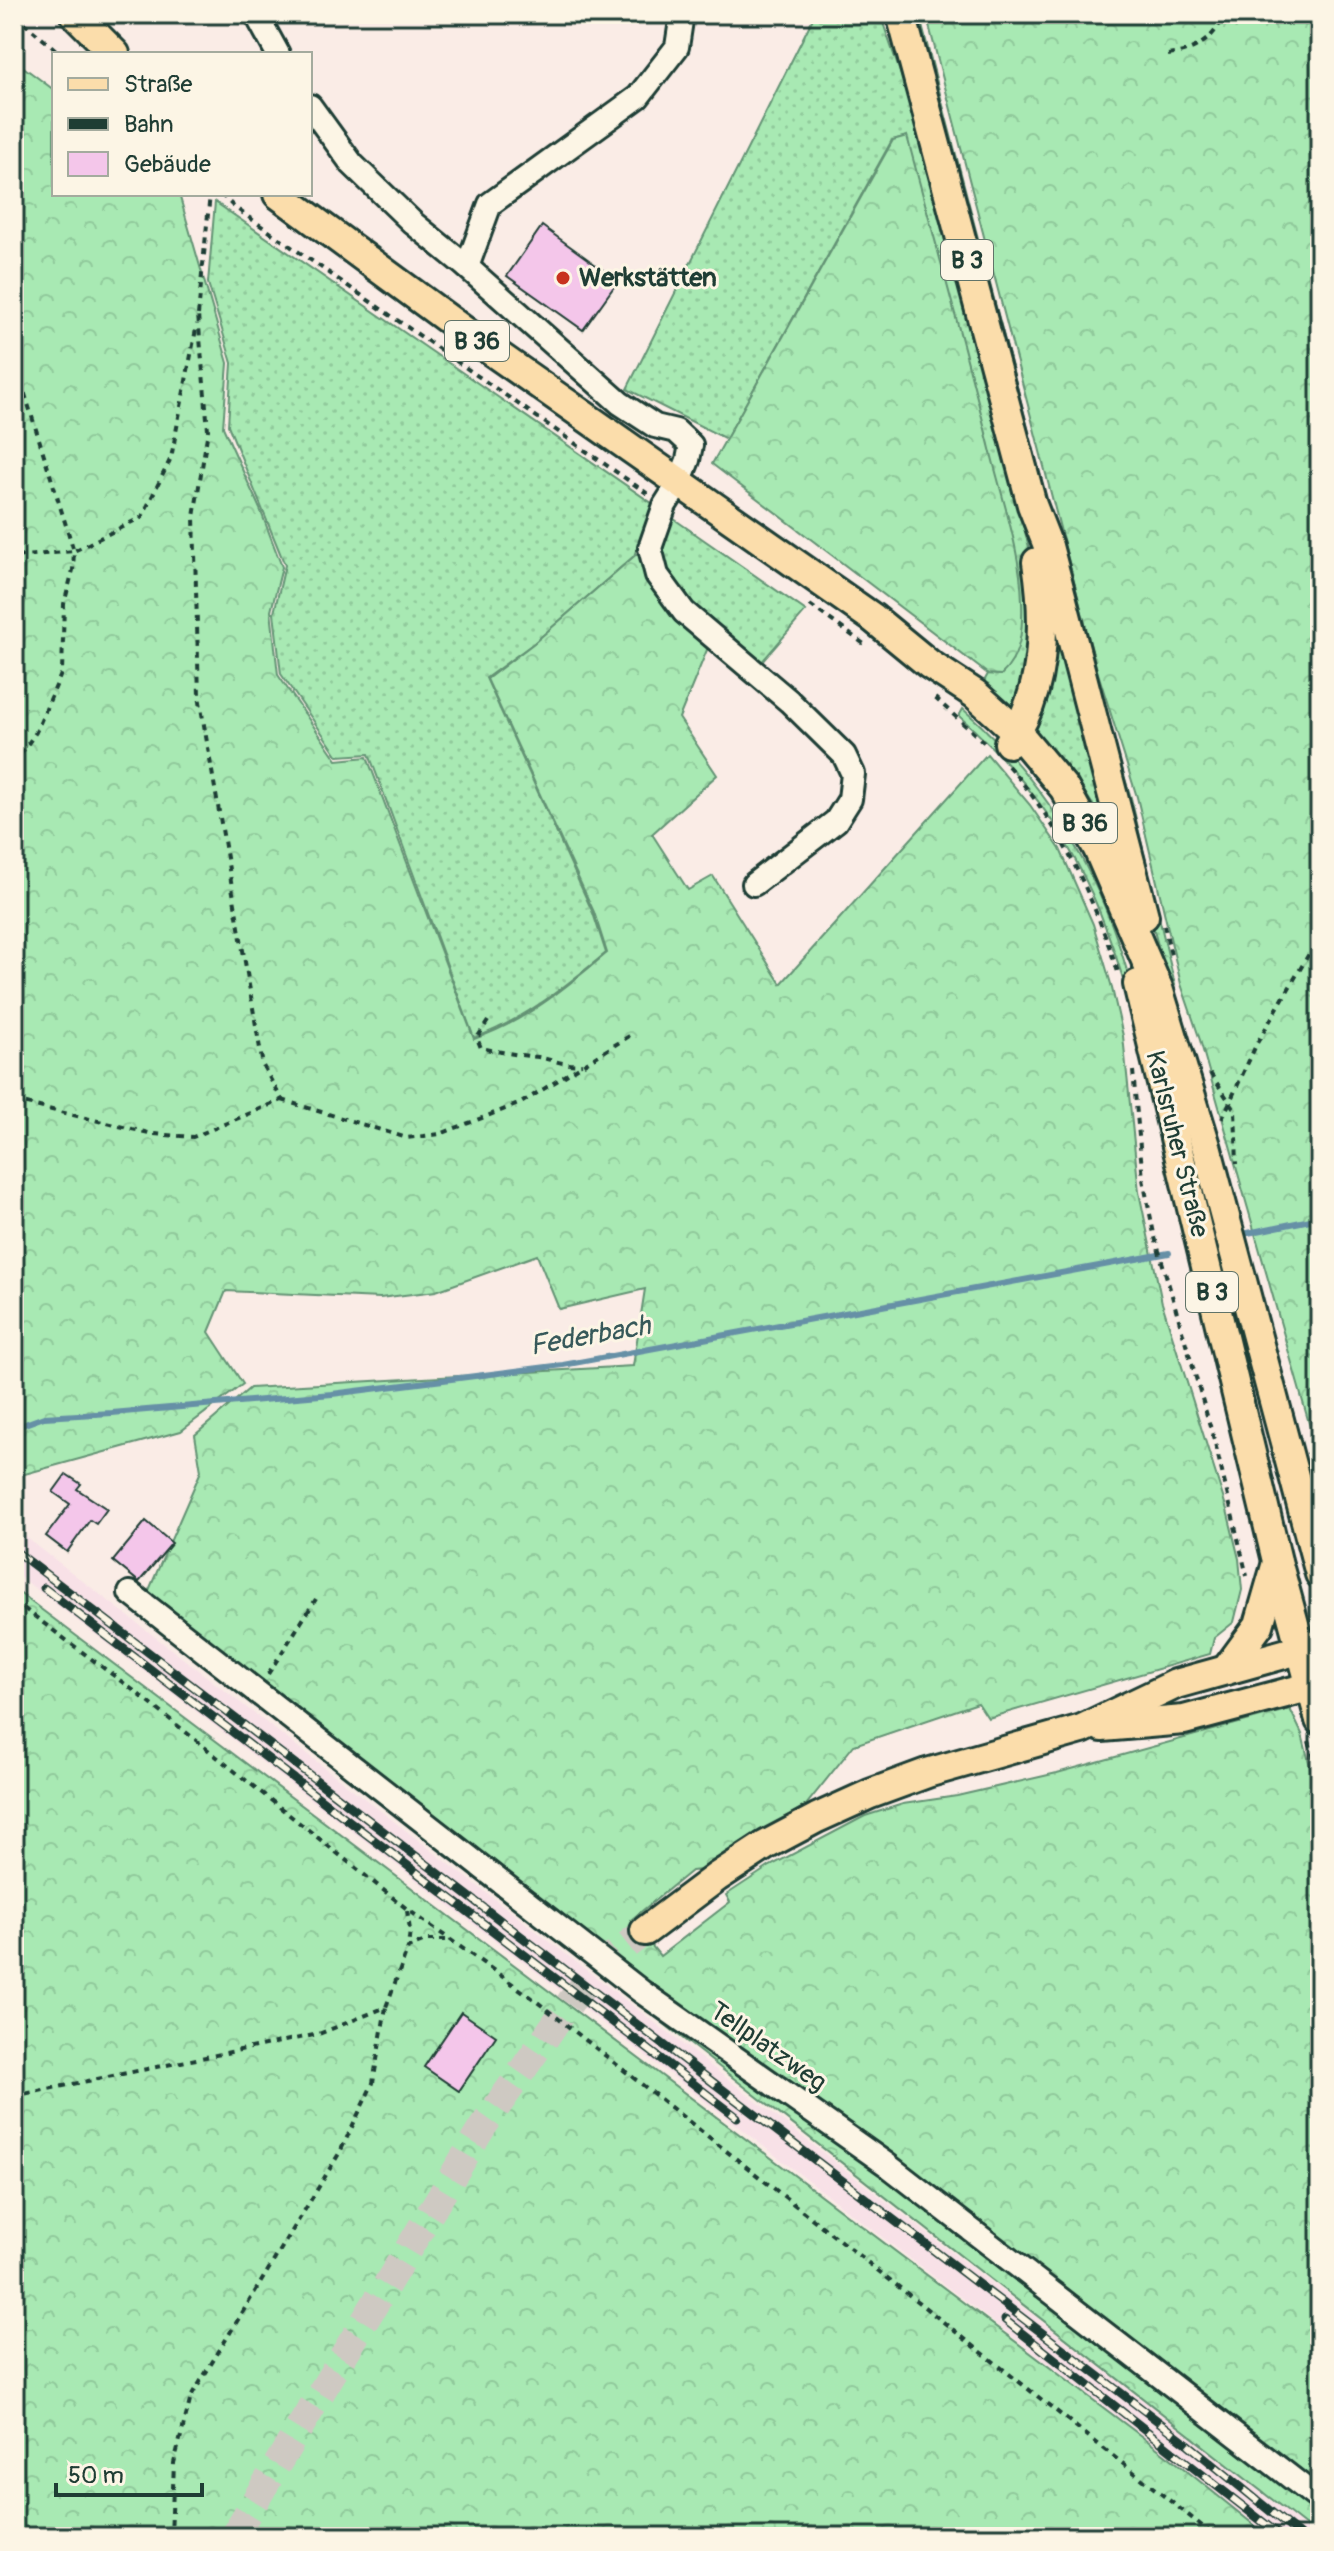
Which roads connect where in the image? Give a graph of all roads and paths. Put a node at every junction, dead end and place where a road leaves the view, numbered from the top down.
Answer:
1 (75, 14) edge
2 (256, 14) edge
3 (682, 14) edge
4 (901, 14) edge
5 (1224, 14) edge
6 (14, 15) edge
7 (59, 52) edge
8 (113, 52) edge
9 (277, 52) edge
10 (1168, 55) dead end
11 (312, 109) edge
12 (210, 196) edge
13 (223, 196) edge
14 (281, 196) edge
15 (467, 267) junction
16 (198, 315) junction
17 (14, 359) edge
18 (672, 494) junction
19 (1032, 505) junction
20 (74, 551) junction
21 (14, 557) edge
22 (810, 605) dead end
23 (867, 646) dead end
24 (935, 698) dead end
25 (1007, 749) junction
26 (14, 764) edge
27 (754, 884) dead end
28 (1320, 935) edge
29 (1120, 979) dead end
30 (1158, 988) junction
31 (488, 1021) dead end
32 (631, 1035) dead end
33 (585, 1063) junction
34 (1133, 1069) dead end
35 (282, 1100) junction
36 (14, 1101) edge
37 (1238, 1177) dead end
38 (1277, 1561) junction
39 (1319, 1570) edge
40 (1247, 1584) dead end
41 (130, 1593) dead end
42 (316, 1599) dead end
43 (14, 1601) edge
44 (1310, 1647) edge
45 (1226, 1670) junction
46 (1315, 1685) edge
47 (257, 1690) junction
48 (1082, 1729) junction
49 (1314, 1729) edge
50 (1320, 1781) edge
51 (407, 1909) junction
52 (645, 1931) tunnel mouth
53 (451, 1940) junction
54 (408, 1948) junction
55 (386, 2007) junction
56 (14, 2096) edge
57 (1320, 2500) edge
58 (171, 2537) edge
59 (1216, 2537) edge

1 - 8 main road
2 - 9 lane
3 - 15 lane
4 - 19 main road, B 3
5 - 10 path
6 - 7 path
11 - 15 lane
12 - 16 path
13 - 18 path
14 - 18 main road, B 36
15 - 18 lane
16 - 20 path
16 - 35 path
17 - 20 path
18 - 25 main road, B 36
18 - 27 lane
19 - 25 main road, B 3
19 - 30 main road, B 3
20 - 21 path
20 - 26 path
22 - 23 path
24 - 25 path
25 - 29 path
25 - 30 main road, B 36
25 - 38 main road, Karlsruher Straße / B 3
28 - 37 path
30 - 39 main road, B 3
31 - 33 path
32 - 33 path
33 - 35 path
34 - 40 path
35 - 36 path
38 - 44 main road, Karlsruher Straße / B 3
38 - 45 main road
41 - 47 lane, Tellplatzweg
42 - 47 path
43 - 51 path
44 - 45 main road
44 - 46 main road, Karlsruher Straße / B 3
45 - 48 main road
46 - 48 main road
46 - 49 main road, Karlsruher Straße / B 3
47 - 57 lane, Tellplatzweg
48 - 52 main road
49 - 50 path
51 - 53 path
51 - 54 path
53 - 54 path
53 - 59 path
54 - 55 path
55 - 56 path
55 - 58 path

